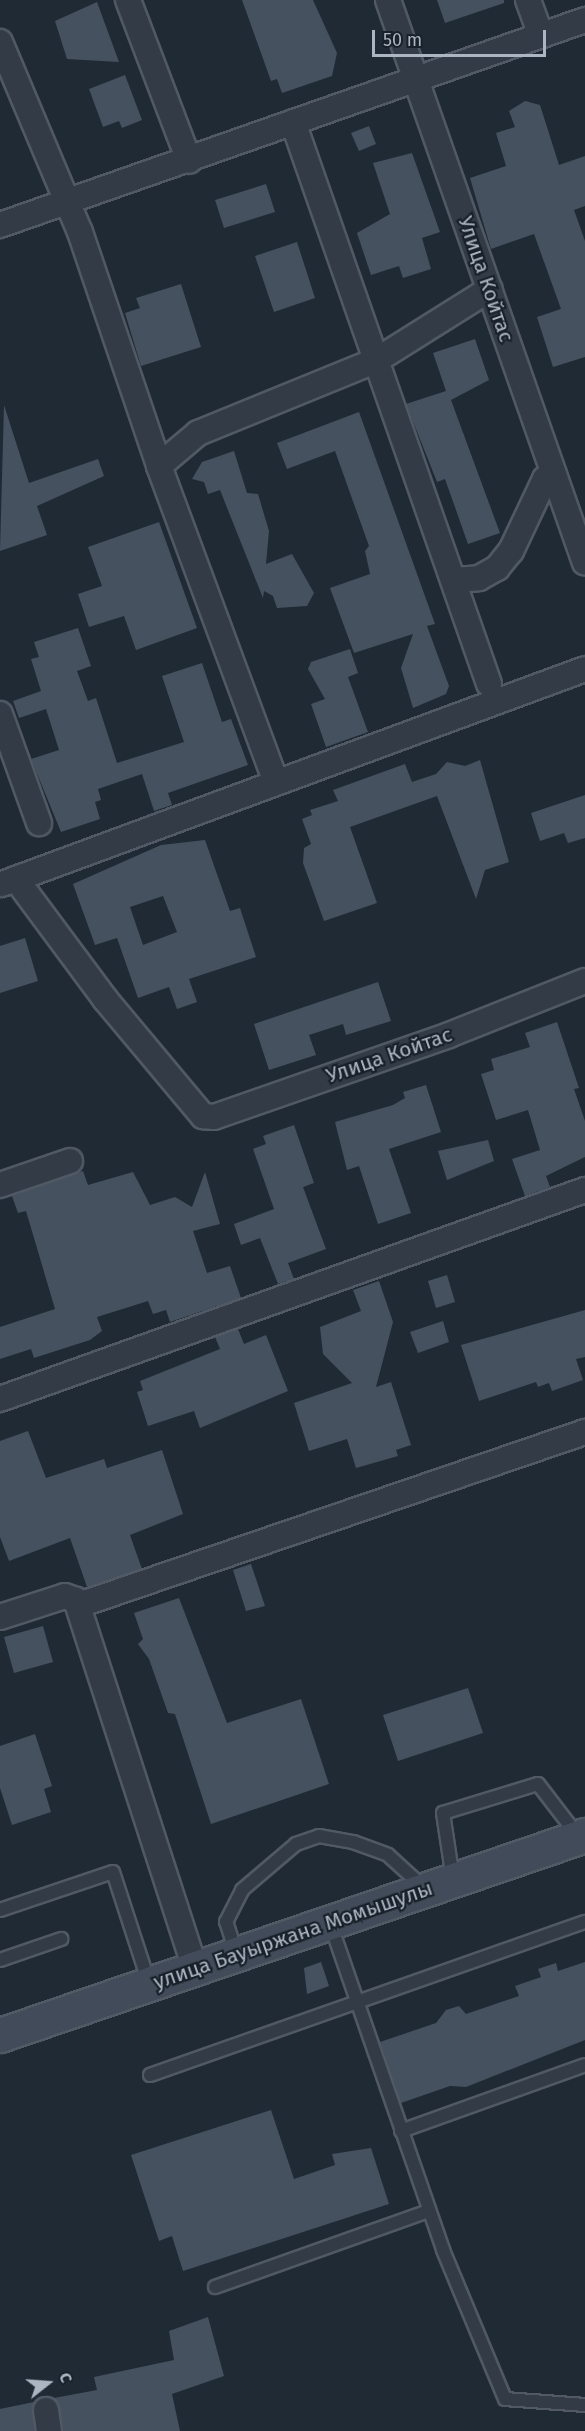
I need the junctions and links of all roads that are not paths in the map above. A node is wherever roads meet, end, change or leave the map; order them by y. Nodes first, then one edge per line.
1 (128, 0) edge
2 (388, 0) edge
3 (528, 0) edge
4 (585, 20) edge
5 (541, 35) junction
6 (0, 42) edge
7 (417, 79) junction
8 (293, 122) junction
9 (189, 161) junction
10 (64, 204) junction
11 (0, 225) edge
12 (490, 289) junction
13 (377, 360) junction
14 (159, 466) junction
15 (554, 477) junction
16 (585, 563) edge
17 (453, 580) junction
18 (585, 669) edge
19 (489, 684) dead end
20 (0, 714) edge
21 (275, 779) junction
22 (39, 823) dead end
23 (8, 881) edge
24 (585, 981) edge
25 (70, 1161) dead end
26 (0, 1185) edge
27 (585, 1190) edge
28 (0, 1399) edge
29 (585, 1432) edge
30 (79, 1605) junction
31 (0, 1617) edge
32 (582, 1836) edge
33 (439, 1885) junction
34 (0, 1910) edge
35 (329, 1922) junction
36 (585, 1922) edge
37 (61, 1939) dead end
38 (236, 1953) junction
39 (0, 1960) edge
40 (195, 1968) junction
41 (150, 1984) junction
42 (356, 2001) junction
43 (0, 2035) edge
44 (585, 2065) edge
45 (150, 2075) dead end
46 (401, 2131) junction
47 (429, 2211) junction
48 (215, 2287) dead end
49 (585, 2405) edge

1 - 9 street
2 - 7 street, Улица Койтас
3 - 5 street
4 - 5 street
5 - 7 street
6 - 10 street
7 - 8 street
7 - 12 street, Улица Койтас
8 - 9 street
8 - 13 street
9 - 10 street
10 - 11 street
10 - 14 street
12 - 13 street
12 - 15 street, Улица Койтас
13 - 14 street
13 - 17 street
14 - 21 street
15 - 16 street
15 - 17 street
17 - 19 street
18 - 21 street
20 - 22 street
21 - 23 street
23 - 24 street, Улица Койтас
25 - 26 street
27 - 28 street
29 - 30 street
30 - 31 street
30 - 40 street
32 - 33 street, улица Бауыржана Момышулы
32 - 33 lane
33 - 35 street, улица Бауыржана Момышулы
33 - 38 lane
34 - 41 lane
35 - 38 street, улица Бауыржана Момышулы
35 - 42 lane
36 - 42 lane
37 - 39 lane
38 - 40 street, улица Бауыржана Момышулы
40 - 41 street, улица Бауыржана Момышулы
41 - 43 street, улица Бауыржана Момышулы
42 - 45 lane
42 - 46 lane
44 - 46 lane
46 - 47 lane
47 - 48 lane
47 - 49 lane

